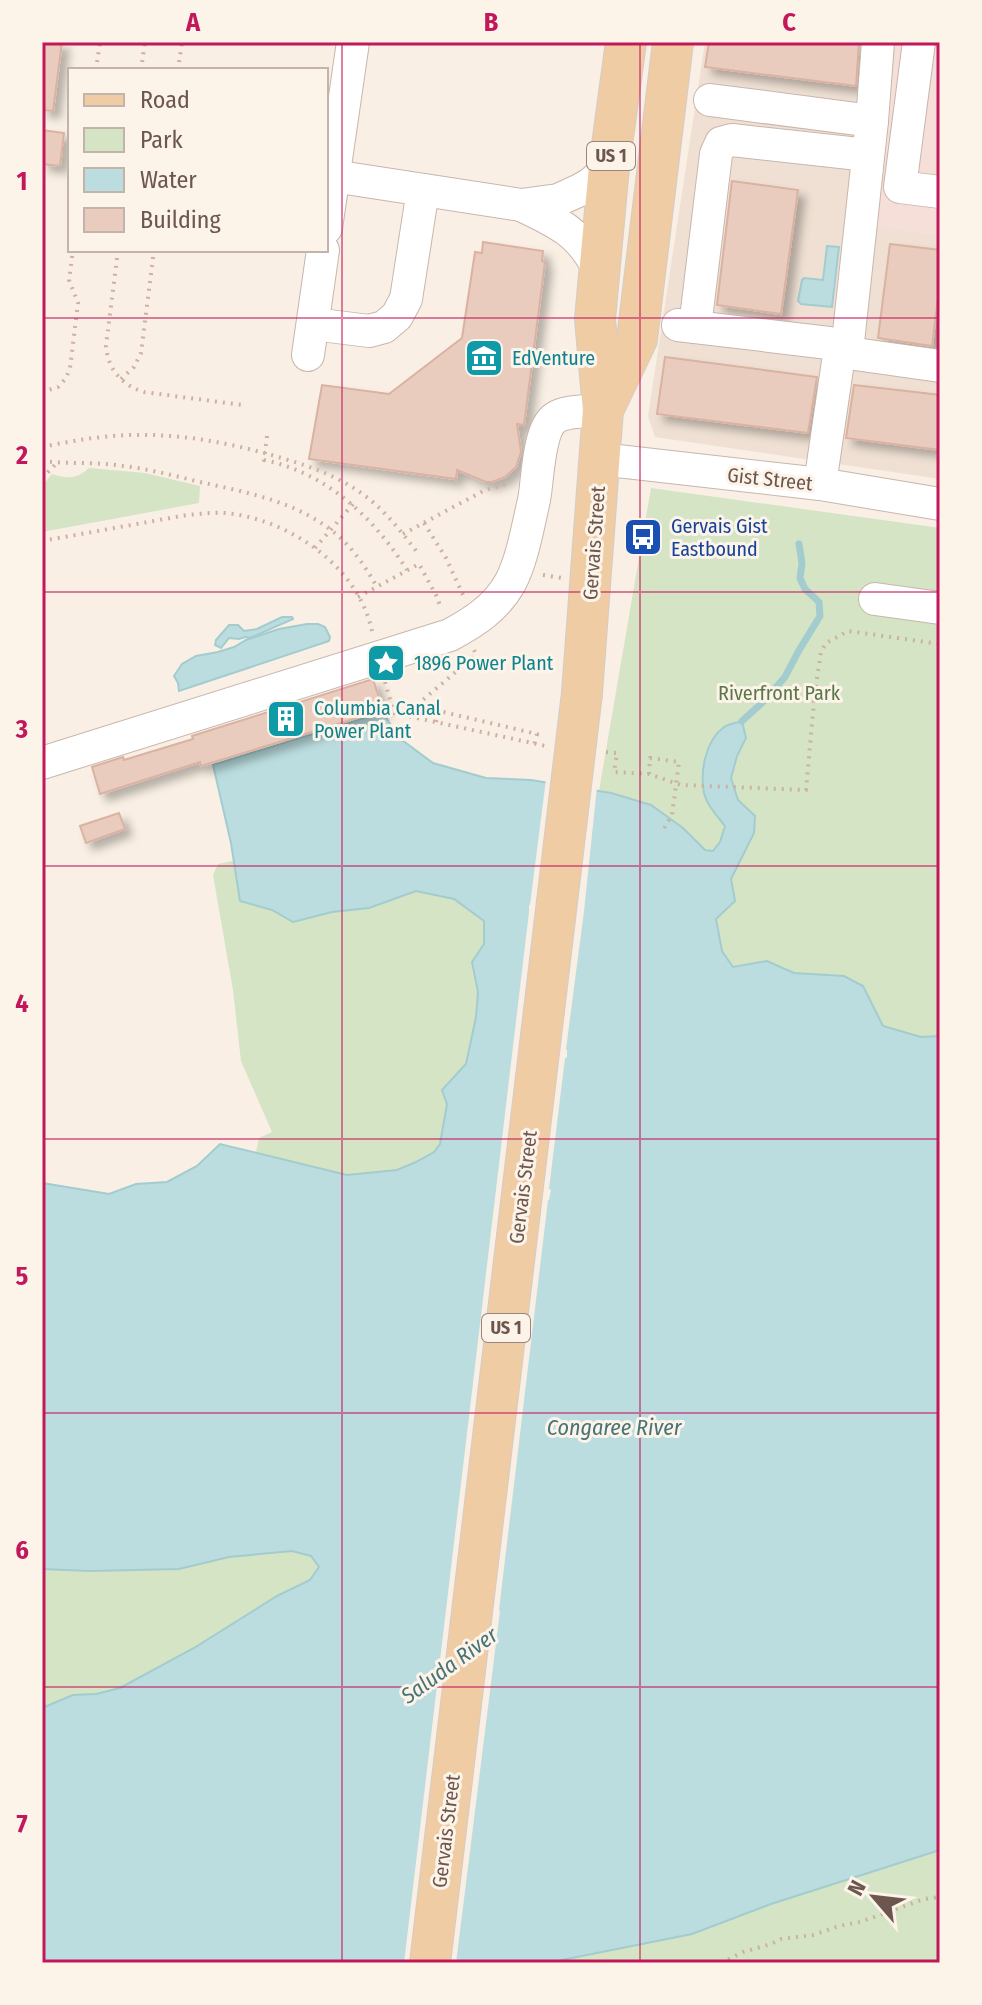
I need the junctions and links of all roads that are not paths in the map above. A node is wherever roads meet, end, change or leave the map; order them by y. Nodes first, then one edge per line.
1 (353, 42) edge
2 (626, 42) edge
3 (673, 42) edge
4 (878, 42) edge
5 (919, 42) edge
6 (710, 100) dead end
7 (872, 121) junction
8 (868, 155) junction
9 (609, 167) junction
10 (333, 176) junction
11 (423, 190) junction
12 (940, 192) edge
13 (521, 205) junction
14 (328, 213) edge
15 (323, 252) edge
16 (599, 271) junction
17 (844, 349) junction
18 (940, 366) edge
19 (603, 410) junction
20 (600, 459) junction
21 (820, 484) junction
22 (940, 504) edge
23 (875, 599) dead end
24 (940, 608) edge
25 (42, 763) edge
26 (430, 1963) edge

1 - 10 street
2 - 9 main road, Gervais Street / US 1
3 - 19 main road, Gervais Street
4 - 7 street
5 - 12 street
6 - 7 street
7 - 8 street
8 - 17 street
8 - 17 street
9 - 13 street
9 - 16 main road, Gervais Street / US 1
10 - 11 street
10 - 14 street
11 - 13 street
11 - 15 street
13 - 16 street
16 - 19 main road, Gervais Street / US 1
17 - 18 street
17 - 21 street
19 - 20 main road, Gervais Street / US 1
19 - 25 street
20 - 21 street, Gist Street
20 - 26 main road, Gervais Street / US 1, bridge
21 - 22 street, Gist Street
23 - 24 street

